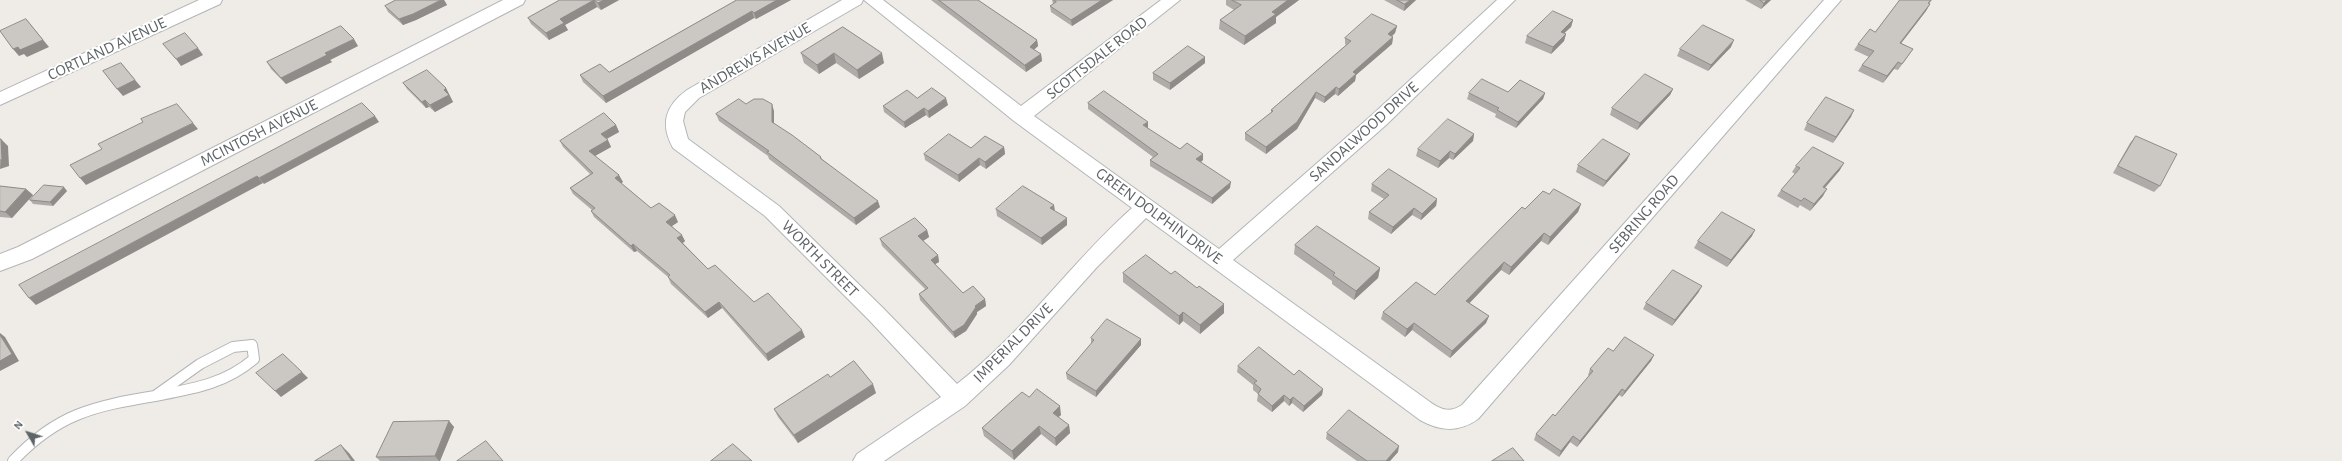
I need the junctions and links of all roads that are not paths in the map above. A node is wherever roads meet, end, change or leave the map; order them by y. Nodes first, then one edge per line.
1 (214, 0) edge
2 (518, 0) edge
3 (855, 0) edge
4 (872, 0) edge
5 (1172, 0) edge
6 (1507, 0) edge
7 (1833, 0) edge
8 (0, 99) edge
9 (1021, 116) junction
10 (674, 130) joint
11 (1146, 208) junction
12 (1219, 260) junction
13 (0, 263) edge
14 (154, 396) junction
15 (957, 399) junction
16 (1452, 422) joint
17 (13, 461) edge
18 (865, 461) edge

1 - 8 street, CORTLAND AVENUE
2 - 13 street, MCINTOSH AVENUE
3 - 10 street, ANDREWS AVENUE
4 - 9 street, GREEN DOLPHIN DRIVE
5 - 9 street, SCOTTSDALE ROAD
6 - 12 street, SANDALWOOD DRIVE
7 - 16 street, SEBRING ROAD
9 - 11 street, GREEN DOLPHIN DRIVE
10 - 15 street, WORTH STREET
11 - 12 street, GREEN DOLPHIN DRIVE
11 - 15 street, IMPERIAL DRIVE
12 - 16 street, GREEN DOLPHIN DRIVE
14 - 14 lane
14 - 17 lane
15 - 18 street, IMPERIAL DRIVE

